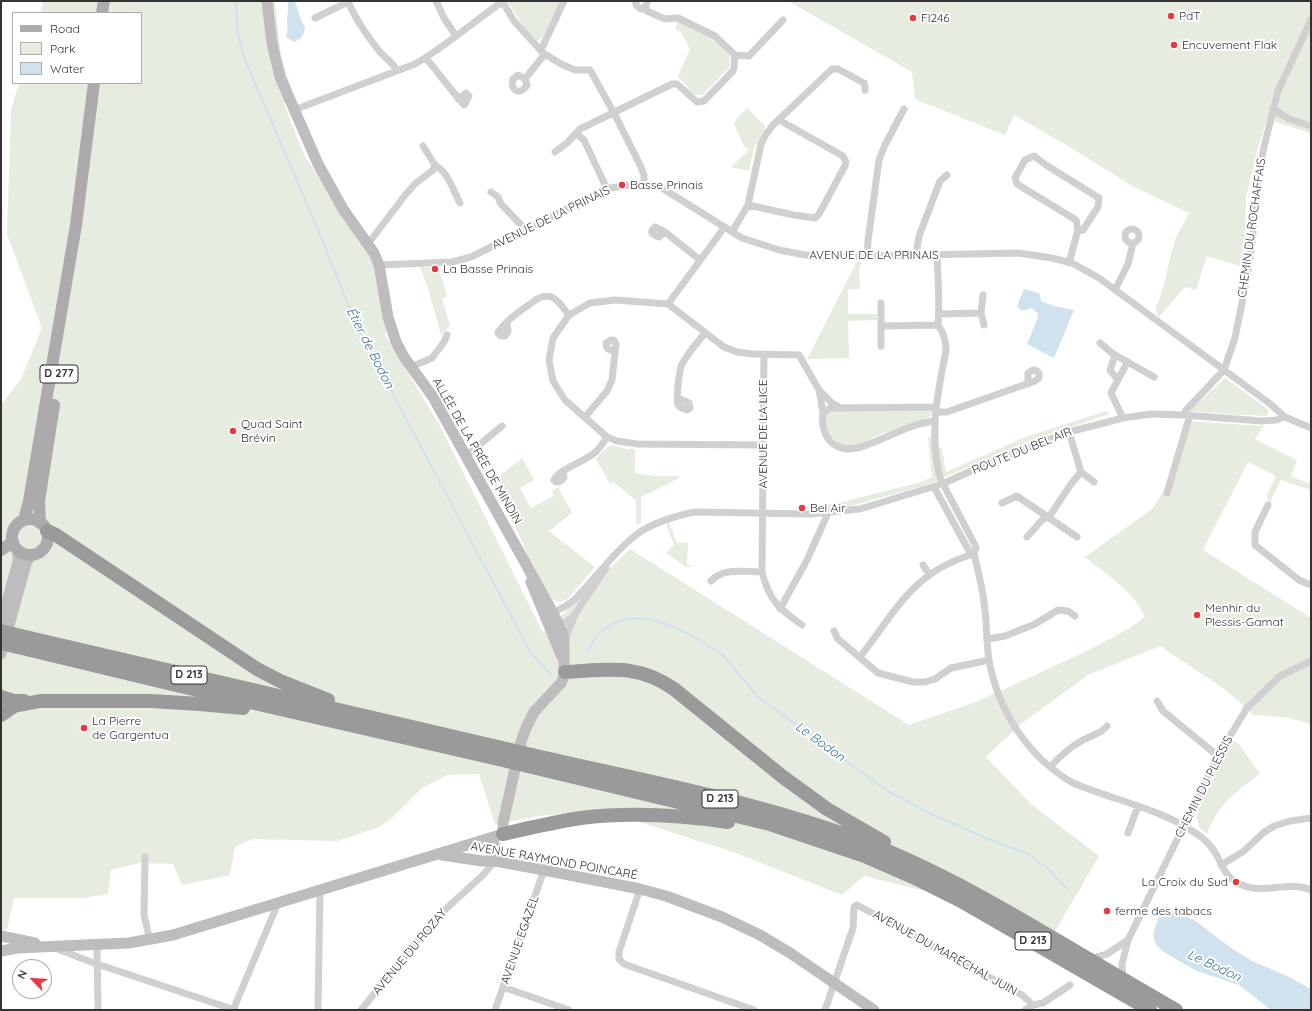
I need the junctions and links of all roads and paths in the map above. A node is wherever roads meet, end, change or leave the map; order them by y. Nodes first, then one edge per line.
1 (104, 1) edge
2 (267, 1) edge
3 (436, 1) edge
4 (502, 1) edge
5 (564, 1) edge
6 (636, 1) edge
7 (348, 2) edge
8 (646, 4) edge
9 (102, 12) edge
10 (315, 18) dead end
11 (783, 20) dead end
12 (1311, 20) edge
13 (456, 36) junction
14 (543, 52) junction
15 (735, 55) junction
16 (426, 58) junction
17 (397, 71) junction
18 (525, 79) dead end
19 (94, 84) edge
20 (865, 90) dead end
21 (458, 99) dead end
22 (904, 109) dead end
23 (1273, 109) junction
24 (294, 110) junction
25 (614, 113) junction
26 (779, 120) junction
27 (1311, 126) edge
28 (577, 134) junction
29 (423, 146) dead end
30 (555, 152) dead end
31 (436, 165) junction
32 (947, 175) dead end
33 (644, 184) junction
34 (607, 189) junction
35 (491, 192) dead end
36 (460, 203) dead end
37 (748, 205) junction
38 (76, 226) junction
39 (724, 228) junction
40 (526, 230) junction
41 (1078, 230) junction
42 (665, 232) dead end
43 (732, 232) junction
44 (1133, 243) dead end
45 (368, 244) junction
46 (916, 255) junction
47 (938, 255) junction
48 (867, 256) junction
49 (700, 260) junction
50 (1069, 262) junction
51 (379, 265) junction
52 (1115, 290) junction
53 (983, 294) dead end
54 (881, 302) dead end
55 (668, 304) junction
56 (981, 313) junction
57 (940, 314) junction
58 (569, 315) junction
59 (507, 322) dead end
60 (938, 325) junction
61 (881, 326) junction
62 (984, 326) dead end
63 (705, 333) junction
64 (447, 335) dead end
65 (1100, 343) dead end
66 (881, 346) dead end
67 (615, 350) dead end
68 (764, 354) junction
69 (1115, 356) junction
70 (1127, 363) junction
71 (411, 367) junction
72 (1224, 370) junction
73 (1154, 377) dead end
74 (1118, 380) junction
75 (1028, 384) dead end
76 (819, 390) junction
77 (678, 398) dead end
78 (841, 408) junction
79 (1276, 409) junction
80 (936, 410) junction
81 (823, 413) junction
82 (1187, 415) junction
83 (585, 417) junction
84 (1285, 417) junction
85 (1123, 418) junction
86 (1271, 420) junction
87 (935, 421) junction
88 (502, 426) dead end
89 (1311, 428) edge
90 (1070, 432) junction
91 (607, 437) junction
92 (763, 445) junction
93 (466, 456) junction
94 (563, 471) dead end
95 (1081, 472) junction
96 (1094, 482) dead end
97 (940, 485) junction
98 (1166, 493) dead end
99 (1002, 503) dead end
100 (1268, 505) dead end
101 (763, 513) junction
102 (828, 513) junction
103 (1047, 517) junction
104 (24, 520) junction
105 (44, 527) junction
106 (1077, 536) dead end
107 (1027, 537) dead end
108 (15, 547) junction
109 (1, 550) edge
110 (974, 554) junction
111 (30, 556) junction
112 (610, 560) junction
113 (525, 563) junction
114 (923, 565) dead end
115 (762, 572) junction
116 (929, 574) junction
117 (711, 581) dead end
118 (1311, 585) edge
119 (780, 609) junction
120 (553, 613) junction
121 (575, 614) junction
122 (1076, 616) dead end
123 (1, 623) edge
124 (554, 624) junction
125 (802, 625) dead end
126 (1, 631) edge
127 (834, 631) dead end
128 (988, 639) junction
129 (20, 641) junction
130 (564, 642) junction
131 (1, 643) edge
132 (1, 654) edge
133 (860, 657) junction
134 (989, 660) junction
135 (1311, 661) edge
136 (564, 666) junction
137 (1, 697) edge
138 (40, 701) junction
139 (1157, 701) dead end
140 (293, 712) junction
141 (357, 714) junction
142 (1, 715) edge
143 (1107, 726) dead end
144 (496, 753) junction
145 (1218, 756) junction
146 (530, 761) junction
147 (1050, 767) junction
148 (1138, 806) junction
149 (1311, 818) edge
150 (770, 824) junction
151 (1183, 826) junction
152 (1128, 833) dead end
153 (497, 836) junction
154 (480, 842) junction
155 (439, 854) junction
156 (145, 857) dead end
157 (904, 859) junction
158 (482, 861) junction
159 (495, 862) junction
160 (1221, 865) junction
161 (544, 870) junction
162 (640, 889) junction
163 (1311, 890) edge
164 (320, 891) junction
165 (276, 904) junction
166 (1, 936) edge
167 (150, 940) junction
168 (1128, 940) junction
169 (97, 945) junction
170 (51, 946) junction
171 (1, 951) edge
172 (1089, 959) junction
173 (97, 964) junction
174 (1123, 979) junction
175 (834, 982) junction
176 (1070, 985) dead end
177 (503, 987) junction
178 (1032, 1005) junction
179 (98, 1010) edge
180 (234, 1010) edge
181 (318, 1010) edge
182 (361, 1010) edge
183 (495, 1010) edge
184 (568, 1010) edge
185 (754, 1010) edge
186 (825, 1010) edge
187 (874, 1010) edge
188 (1025, 1010) edge
189 (1150, 1010) edge
190 (1176, 1010) edge

1 - 9 main road
2 - 24 street, ALLÉE DE LA PRÉE DE MINDIN
3 - 13 street
4 - 13 street
4 - 14 street
5 - 14 street
6 - 8 street
7 - 10 street
7 - 17 street
8 - 15 street
11 - 15 street
12 - 23 street, CHEMIN DU ROCHAFFAIS
13 - 16 street
14 - 18 street
14 - 25 street
15 - 25 street
16 - 17 street
16 - 21 street
17 - 24 street
19 - 38 main road, D 277
20 - 26 street
22 - 48 street
23 - 27 street
23 - 72 street, CHEMIN DU ROCHAFFAIS
24 - 45 street, ALLÉE DE LA PRÉE DE MINDIN
25 - 28 street
25 - 33 street
26 - 37 street
26 - 37 street
28 - 30 street
28 - 34 street
29 - 31 street
31 - 36 street
31 - 45 street
32 - 46 street
33 - 34 street, AVENUE DE LA PRINAIS
33 - 39 street, AVENUE DE LA PRINAIS
34 - 40 street, AVENUE DE LA PRINAIS
35 - 40 street
37 - 43 street
38 - 104 main road, D 277
38 - 105 main road, D 277
39 - 43 street, AVENUE DE LA PRINAIS
39 - 49 street
40 - 51 street, AVENUE DE LA PRINAIS
41 - 41 street
41 - 50 street
42 - 49 street
43 - 48 street, AVENUE DE LA PRINAIS
44 - 52 street
45 - 51 street, ALLÉE DE LA PRÉE DE MINDIN
46 - 47 street, AVENUE DE LA PRINAIS
46 - 48 street, AVENUE DE LA PRINAIS
47 - 50 street, AVENUE DE LA PRINAIS
47 - 57 street
49 - 55 street
50 - 52 street, AVENUE DE LA PRINAIS
51 - 71 street, ALLÉE DE LA PRÉE DE MINDIN
52 - 72 street, AVENUE DE LA PRINAIS
53 - 56 street
54 - 61 street
55 - 58 street
55 - 63 street
56 - 57 street
56 - 62 street
57 - 60 street
58 - 59 street
58 - 83 street
60 - 61 street
60 - 80 street
61 - 66 street
63 - 68 street
63 - 77 street
64 - 71 street
65 - 69 street
67 - 83 street
68 - 76 street
68 - 92 street, AVENUE DE LA LICE
69 - 70 street
69 - 74 street
70 - 73 street
70 - 74 street
71 - 93 street, ALLÉE DE LA PRÉE DE MINDIN
72 - 79 street, AVENUE DE LA PRINAIS
72 - 82 street
74 - 85 street
75 - 80 street
76 - 78 street
76 - 81 street
78 - 80 street
78 - 81 street
79 - 84 street, AVENUE DE LA PRINAIS
79 - 86 street
80 - 87 street
81 - 87 street
82 - 85 street, ROUTE DU BEL AIR
82 - 86 street, ROUTE DU BEL AIR
82 - 98 street
83 - 91 street
84 - 86 street, ROUTE DU BEL AIR
84 - 89 street, AVENUE DE LA PRINAIS
85 - 90 street, ROUTE DU BEL AIR
87 - 97 street
88 - 93 street
90 - 95 street
90 - 97 street, ROUTE DU BEL AIR
91 - 92 street
91 - 94 street
92 - 101 street, AVENUE DE LA LICE
93 - 113 street, ALLÉE DE LA PRÉE DE MINDIN
95 - 96 street
95 - 103 street
97 - 102 street, ROUTE DU BEL AIR
97 - 110 street
99 - 103 street
100 - 118 street
101 - 102 street, ROUTE DU BEL AIR
101 - 112 street, ROUTE DU BEL AIR
101 - 115 street, AVENUE DE LA LICE
102 - 119 street
103 - 106 street
103 - 107 street
104 - 105 main road
104 - 108 main road
105 - 111 main road
105 - 141 highway
108 - 109 main road
108 - 111 main road
108 - 123 street
110 - 116 street
110 - 128 street
111 - 132 street
112 - 120 street
112 - 121 street
113 - 120 street
113 - 124 street
114 - 116 street
115 - 117 street
115 - 119 street
116 - 133 street
119 - 125 street
120 - 124 street
121 - 124 street
121 - 130 street
122 - 128 street
124 - 130 street
124 - 136 street
126 - 129 highway, D 213, bridge
127 - 133 street
128 - 134 street
129 - 131 highway, D 213, bridge
129 - 140 highway, D 213
129 - 141 highway, D 213
130 - 136 street
133 - 134 street
134 - 147 street
135 - 145 street, CHEMIN DU PLESSIS
136 - 153 street
136 - 157 highway
137 - 138 highway
138 - 140 highway
138 - 142 highway
139 - 145 street
140 - 144 highway, D 213
141 - 144 highway, D 213
143 - 147 street
144 - 146 highway, D 213, bridge
145 - 151 street, CHEMIN DU PLESSIS
146 - 150 highway, D 213
146 - 157 highway, D 213
147 - 148 street
148 - 151 street
148 - 152 street
149 - 160 street
150 - 153 highway
150 - 189 highway, D 213
151 - 160 street
151 - 168 street, CHEMIN DU PLESSIS
153 - 154 street, AVENUE RAYMOND POINCARÉ
153 - 159 street
154 - 155 street, AVENUE RAYMOND POINCARÉ
154 - 158 street
155 - 158 street, AVENUE RAYMOND POINCARÉ
155 - 164 street, AVENUE RAYMOND POINCARÉ
156 - 167 street
157 - 172 highway, D 213
158 - 159 street, AVENUE RAYMOND POINCARÉ
159 - 161 street, AVENUE RAYMOND POINCARÉ
159 - 182 street, AVENUE DU ROZAY
160 - 163 street
161 - 162 street, AVENUE RAYMOND POINCARÉ
161 - 177 street, AVENUE EGAZEL
162 - 175 street, AVENUE RAYMOND POINCARÉ
162 - 185 street
164 - 165 street, AVENUE RAYMOND POINCARÉ
164 - 181 street
165 - 167 street, AVENUE RAYMOND POINCARÉ
165 - 180 street
166 - 170 street, AVENUE RAYMOND POINCARÉ
167 - 169 street, AVENUE RAYMOND POINCARÉ
168 - 172 street
168 - 174 street, CHEMIN DU PLESSIS
169 - 170 street, AVENUE RAYMOND POINCARÉ
169 - 173 street
170 - 171 street, AVENUE RAYMOND POINCARÉ
170 - 173 street
172 - 174 highway, D 213
173 - 179 street
173 - 180 street
174 - 190 highway, D 213
175 - 178 street, AVENUE DU MARÉCHAL JUIN
175 - 186 street
175 - 187 street, AVENUE RAYMOND POINCARÉ
176 - 178 street
177 - 183 street, AVENUE EGAZEL
177 - 184 street
178 - 188 street

